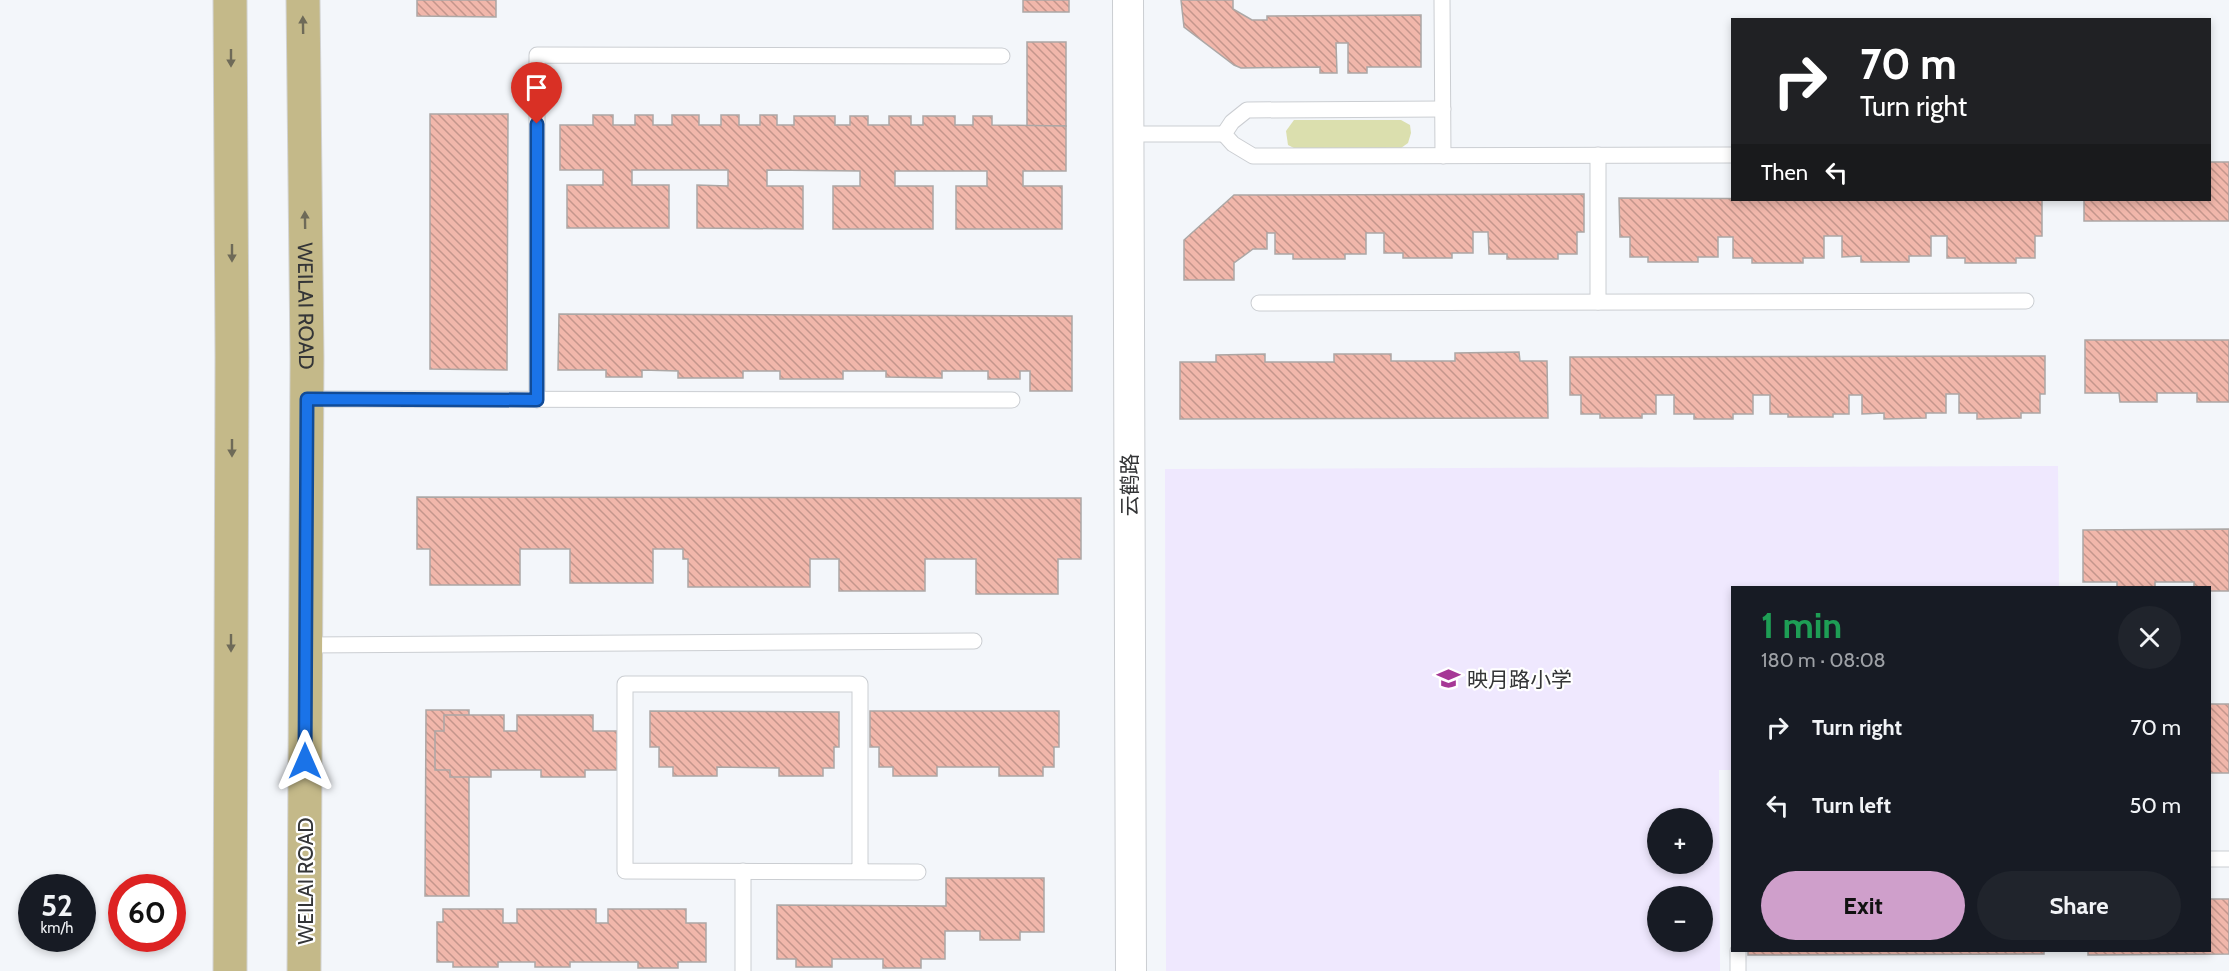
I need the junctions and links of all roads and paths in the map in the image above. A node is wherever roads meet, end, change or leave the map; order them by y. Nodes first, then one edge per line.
1 (230, 0) edge
2 (303, 0) edge
3 (1128, 0) edge
4 (1442, 0) edge
5 (1002, 56) dead end
6 (1443, 109) junction
7 (1128, 134) junction
8 (1224, 134) junction
9 (1598, 155) junction
10 (1731, 155) edge
11 (1443, 156) junction
12 (2026, 301) dead end
13 (1598, 302) junction
14 (1259, 303) dead end
15 (307, 399) junction
16 (537, 400) junction
17 (1012, 400) dead end
18 (974, 641) dead end
19 (306, 645) junction
20 (2211, 859) edge
21 (2229, 859) edge
22 (743, 872) junction
23 (860, 872) junction
24 (918, 872) dead end
25 (1738, 952) edge
26 (230, 971) edge
27 (304, 971) edge
28 (743, 971) edge
29 (1131, 971) edge
30 (1738, 971) edge

1 -> 26 main road
15 -> 2 main road, WEILAI ROAD
3 - 7 street, 云鹤路
4 - 6 lane
5 - 16 lane
6 - 8 lane
6 - 11 lane
7 - 8 lane
7 - 29 street, 云鹤路
8 - 11 lane
9 - 10 lane
9 - 11 lane
9 - 13 lane
12 - 13 lane
13 - 14 lane
15 - 16 lane
15 - 19 main road, WEILAI ROAD
16 - 17 lane
18 - 19 lane
19 - 27 main road, WEILAI ROAD
20 - 21 lane
22 - 23 lane
22 - 23 lane
22 - 28 lane
23 - 24 lane
25 - 30 lane

